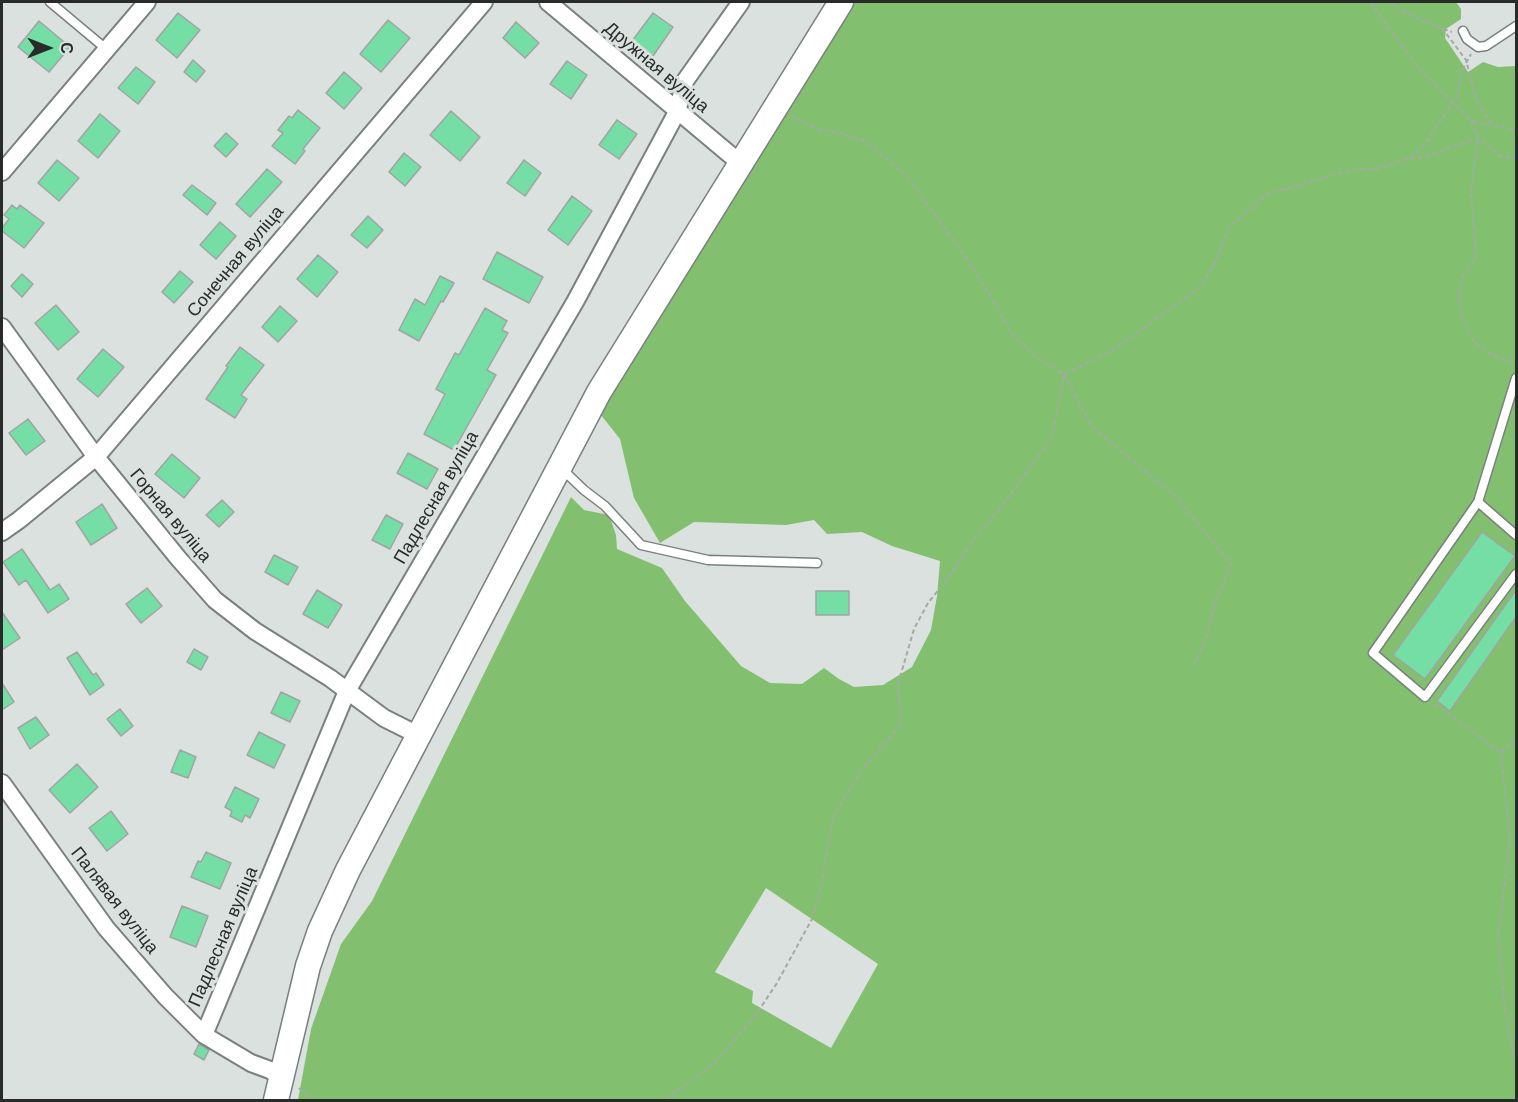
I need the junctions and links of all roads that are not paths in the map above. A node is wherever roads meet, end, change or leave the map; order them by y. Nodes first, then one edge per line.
1 (50, 2) edge
2 (147, 2) edge
3 (484, 2) edge
4 (548, 2) edge
5 (741, 2) edge
6 (841, 2) edge
7 (1516, 26) edge
8 (1463, 32) dead end
9 (105, 48) junction
10 (677, 112) junction
11 (740, 164) junction
12 (2, 172) edge
13 (2, 327) edge
14 (1516, 378) edge
15 (96, 457) junction
16 (560, 467) junction
17 (1478, 502) junction
18 (2, 532) edge
19 (1516, 535) edge
20 (817, 563) dead end
21 (1516, 574) edge
22 (347, 691) junction
23 (420, 736) junction
24 (2, 783) edge
25 (204, 1035) junction
26 (279, 1089) edge

1 - 9 lane
2 - 9 street
3 - 15 street, Сонечная вуліца
4 - 10 street, Дружная вуліца
5 - 10 street, Падлесная вуліца
6 - 11 street
7 - 8 lane
9 - 12 street
10 - 11 street, Дружная вуліца
10 - 22 street, Падлесная вуліца
11 - 16 street
13 - 15 street, Горная вуліца
14 - 17 lane
15 - 18 street, Сонечная вуліца
15 - 22 street, Горная вуліца
16 - 20 lane
16 - 23 street
17 - 19 lane
17 - 21 lane
22 - 23 street, Горная вуліца
22 - 25 street, Падлесная вуліца
23 - 26 street
24 - 25 street, Палявая вуліца
25 - 26 street, Палявая вуліца

